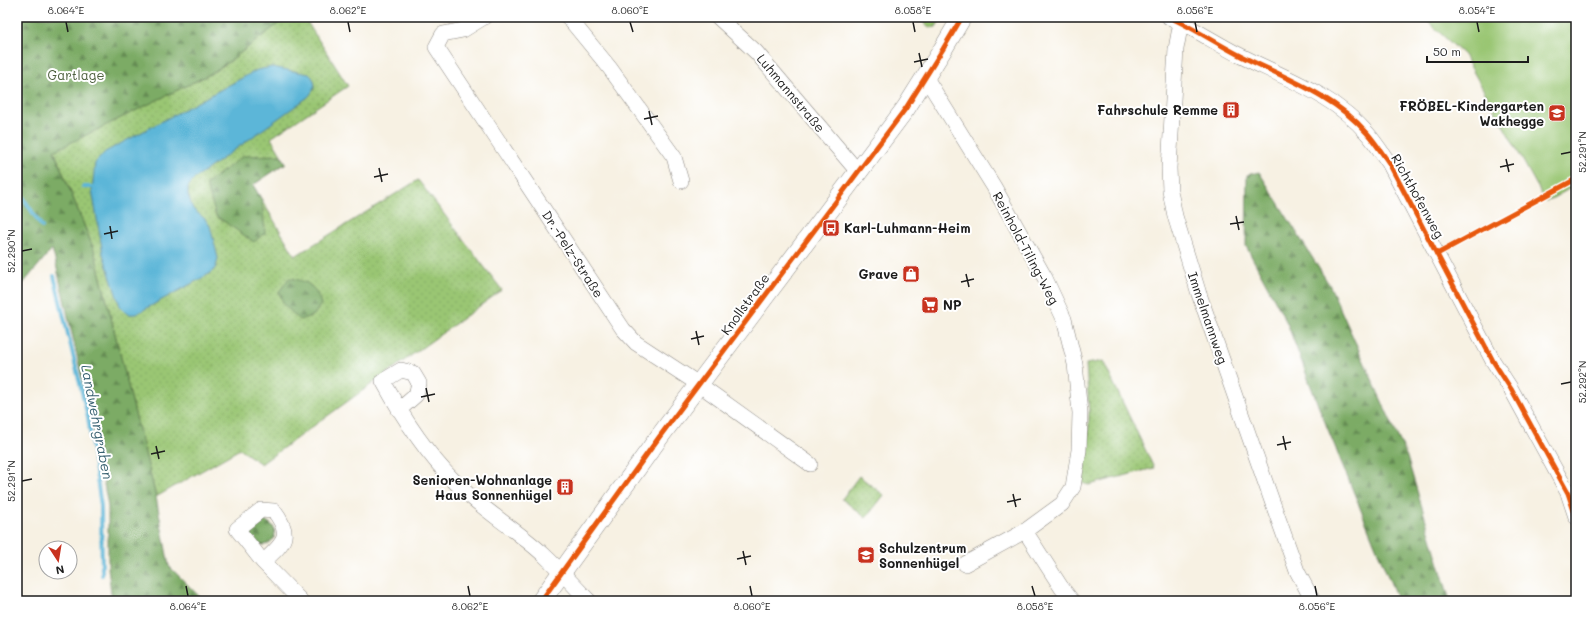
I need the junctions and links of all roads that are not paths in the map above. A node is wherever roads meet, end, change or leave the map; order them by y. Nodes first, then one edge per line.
1 (484, 17) edge
2 (568, 17) edge
3 (718, 17) edge
4 (962, 17) edge
5 (1175, 20) edge
6 (926, 78) junction
7 (859, 173) junction
8 (681, 181) dead end
9 (700, 385) junction
10 (399, 410) dead end
11 (810, 464) dead end
12 (1572, 493) edge
13 (1576, 517) edge
14 (1025, 531) junction
15 (263, 562) dead end
16 (965, 564) dead end
17 (562, 573) junction
18 (301, 601) edge
19 (541, 601) edge
20 (589, 601) edge
21 (1072, 601) edge
22 (1313, 601) edge

1 - 9 street, Dr.-Pelz-Straße
2 - 8 street
3 - 7 street, Luhmannstraße
4 - 6 street, Knollstraße
5 - 12 street, Richthofenweg
5 - 22 street, Immelmannweg
6 - 7 street, Knollstraße
6 - 14 street, Reinhold-Tiling-Weg
7 - 9 street, Knollstraße
9 - 11 street
9 - 17 street, Knollstraße
10 - 17 street
12 - 13 street, Richthofenweg
14 - 16 street, Reinhold-Tiling-Weg
14 - 21 street
15 - 18 street
17 - 19 street, Knollstraße
17 - 20 street

